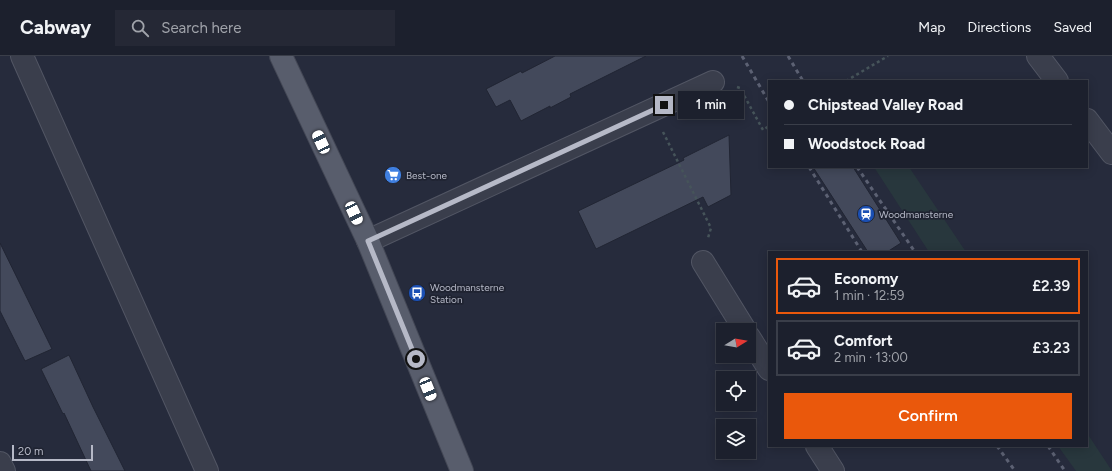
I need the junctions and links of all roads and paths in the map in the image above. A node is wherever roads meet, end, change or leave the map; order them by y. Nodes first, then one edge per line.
1 (22, 56) edge
2 (280, 56) edge
3 (888, 56) edge
4 (1038, 56) edge
5 (848, 80) edge
6 (1056, 80) edge
7 (713, 82) dead end
8 (740, 88) dead end
9 (652, 110) junction
10 (1088, 121) edge
11 (768, 127) edge
12 (1112, 153) edge
13 (368, 241) junction
14 (703, 262) joint
15 (741, 323) edge
16 (756, 348) edge
17 (768, 367) edge
18 (818, 447) edge
19 (0, 463) edge
20 (4, 471) edge
21 (207, 471) edge
22 (462, 471) edge
23 (833, 471) edge

1 - 21 street
2 - 13 main road
3 - 5 path
4 - 6 street
7 - 9 street
8 - 11 path
9 - 13 street
9 - 14 path
10 - 12 street
13 - 22 main road
14 - 15 street
16 - 17 street
18 - 23 street
19 - 20 street

